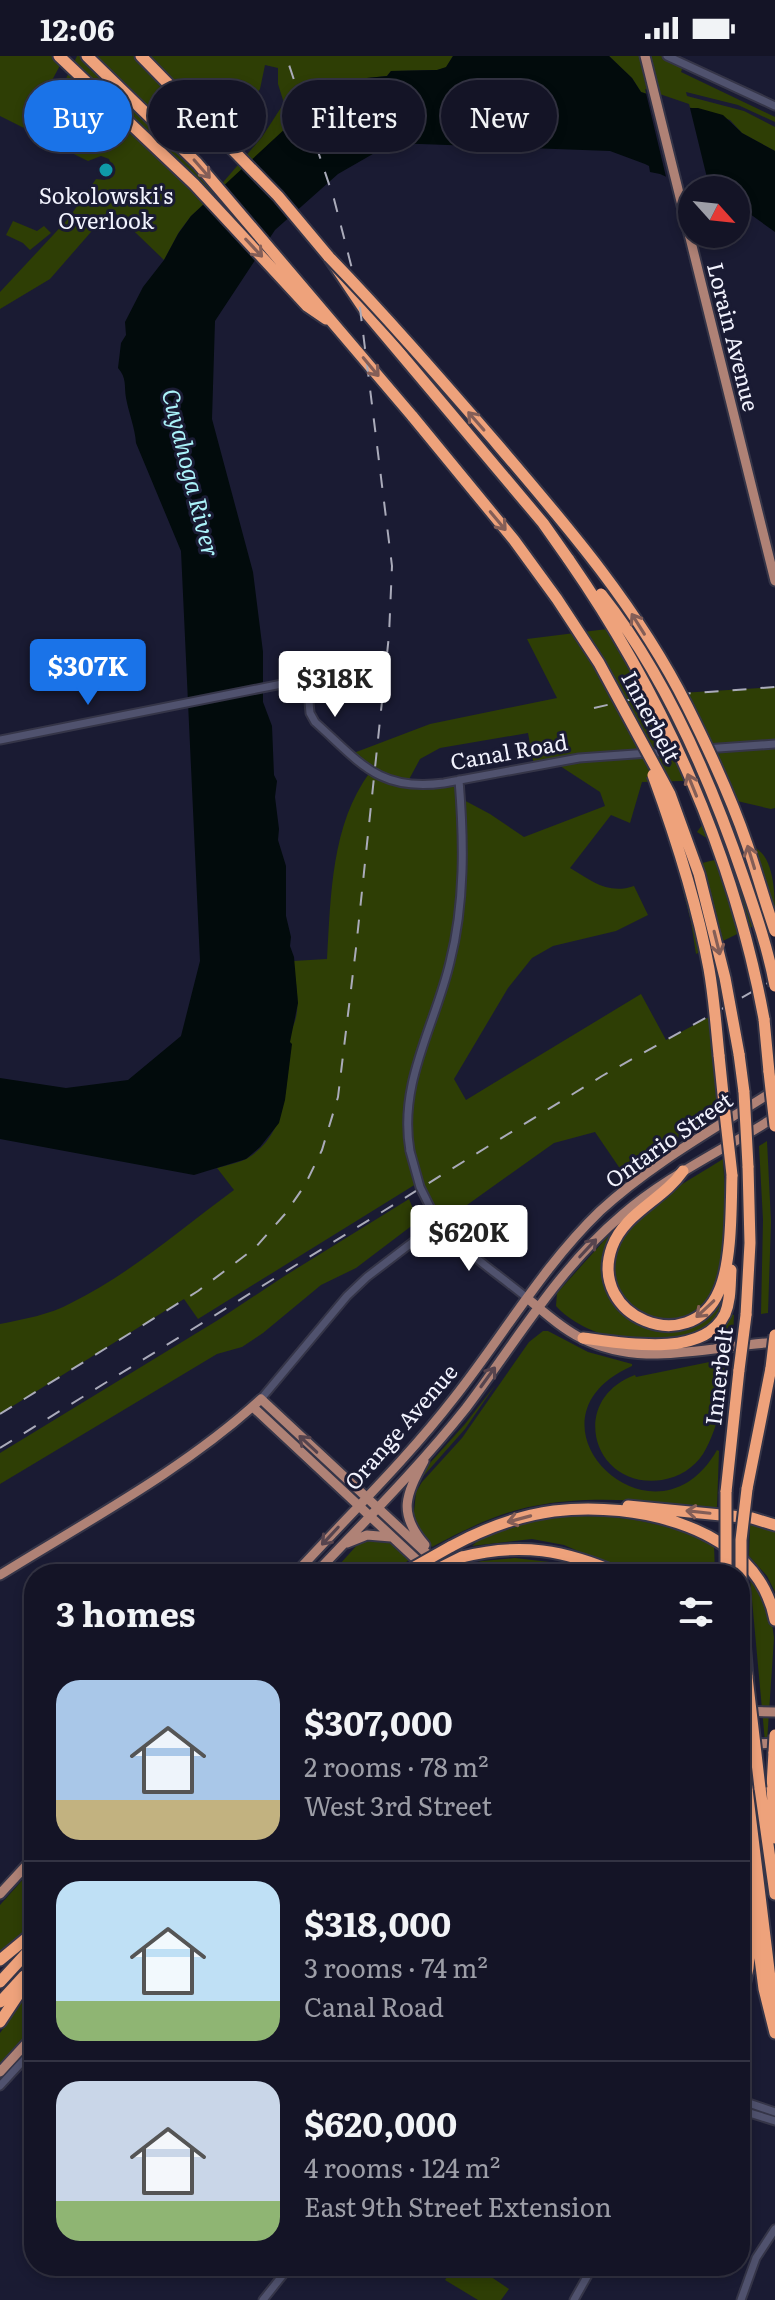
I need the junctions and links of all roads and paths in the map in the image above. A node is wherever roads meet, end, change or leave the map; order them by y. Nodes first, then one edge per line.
1 (59, 56) edge
2 (87, 56) edge
3 (645, 56) edge
4 (667, 56) edge
5 (142, 57) edge
6 (775, 106) edge
7 (329, 257) junction
8 (337, 326) junction
9 (569, 560) junction
10 (775, 581) edge
11 (0, 740) edge
12 (640, 741) junction
13 (775, 744) edge
14 (459, 780) junction
15 (775, 931) edge
16 (775, 986) edge
17 (775, 1090) edge
18 (775, 1117) edge
19 (775, 1126) edge
20 (683, 1171) junction
21 (732, 1178) junction
22 (439, 1222) junction
23 (527, 1298) junction
24 (538, 1308) junction
25 (775, 1335) edge
26 (583, 1338) junction
27 (775, 1342) edge
28 (261, 1399) junction
29 (253, 1407) junction
30 (431, 1448) junction
31 (366, 1497) junction
32 (358, 1505) junction
33 (377, 1507) junction
34 (592, 1508) junction
35 (369, 1516) junction
36 (775, 1525) edge
37 (392, 1537) junction
38 (341, 1546) junction
39 (594, 1563) edge
40 (304, 1564) edge
41 (324, 1564) edge
42 (420, 1564) edge
43 (420, 1564) edge
44 (440, 1564) edge
45 (442, 1564) edge
46 (449, 1564) edge
47 (726, 1564) edge
48 (741, 1564) edge
49 (746, 1564) edge
50 (750, 1567) edge
51 (0, 1575) edge
52 (775, 1620) edge
53 (750, 1694) edge
54 (750, 1711) edge
55 (775, 1712) edge
56 (774, 1743) edge
57 (750, 1746) edge
58 (775, 1764) edge
59 (766, 1787) junction
60 (750, 1814) edge
61 (775, 1838) edge
62 (24, 1868) edge
63 (24, 1875) edge
64 (750, 1891) edge
65 (0, 1894) edge
66 (775, 1894) edge
67 (751, 1899) junction
68 (0, 1902) edge
69 (24, 1940) edge
70 (750, 1955) edge
71 (24, 1956) edge
72 (0, 1960) edge
73 (24, 1976) edge
74 (0, 1982) edge
75 (24, 1986) edge
76 (0, 2002) edge
77 (775, 2019) edge
78 (0, 2022) edge
79 (775, 2033) edge
80 (24, 2046) edge
81 (24, 2060) edge
82 (0, 2072) edge
83 (0, 2086) edge
84 (750, 2103) edge
85 (775, 2112) edge
86 (750, 2113) edge
87 (775, 2121) edge
88 (775, 2229) edge
89 (750, 2275) edge
90 (282, 2276) edge
91 (587, 2276) edge
92 (750, 2276) edge
93 (263, 2300) edge
94 (574, 2300) edge
95 (741, 2300) edge

1 -> 8 highway
2 -> 8 highway, Innerbelt
3 - 10 main road, Lorain Avenue
4 - 6 street
5 - 7 highway, Innerbelt
7 - 9 highway, Innerbelt, bridge
15 -> 7 highway, bridge
8 -> 12 highway, Innerbelt, bridge
9 - 16 highway, bridge
19 -> 9 highway, Innerbelt, bridge
11 - 14 street, Canal Road
12 - 21 highway, bridge
12 -> 47 highway, Innerbelt, bridge
13 - 14 street, Canal Road
14 - 22 street, bridge
17 - 23 main road, Ontario Street
18 - 20 main road, Ontario Street
21 -> 20 highway
24 -> 20 main road, Ontario Street
21 - 26 highway
22 - 23 street
22 - 28 street
23 - 24 main road
23 - 31 main road, Orange Avenue
24 - 26 main road
30 -> 24 main road, Orange Avenue
25 - 48 highway, bridge
26 - 27 main road
28 - 29 main road
31 -> 28 main road
29 - 32 main road
29 - 51 main road
30 - 33 main road, Orange Avenue
30 - 45 main road
31 - 32 main road, Orange Avenue
31 - 33 main road
32 - 35 main road
32 -> 40 main road, Orange Avenue
33 - 35 main road, Orange Avenue
33 - 44 main road
36 -> 34 highway
34 -> 42 highway, bridge
34 - 49 highway, bridge
35 - 37 main road
35 - 38 main road, Orange Avenue
37 - 38 main road
37 - 43 main road
38 - 41 main road, Orange Avenue
39 - 46 highway, bridge
50 - 52 highway, bridge
53 - 59 highway, bridge
54 - 55 main road
56 - 57 main road
56 - 58 highway
56 - 59 highway
59 - 61 highway
59 - 66 highway
60 - 77 highway, bridge
62 - 65 main road
63 - 68 main road
64 - 67 highway
67 - 70 highway
67 - 79 highway
69 - 72 highway
71 - 74 highway
73 - 76 highway
75 - 78 highway
80 - 82 main road
81 - 83 street
84 - 85 street
86 - 87 street
88 - 89 street
90 - 93 street
91 - 94 street
92 - 95 street

